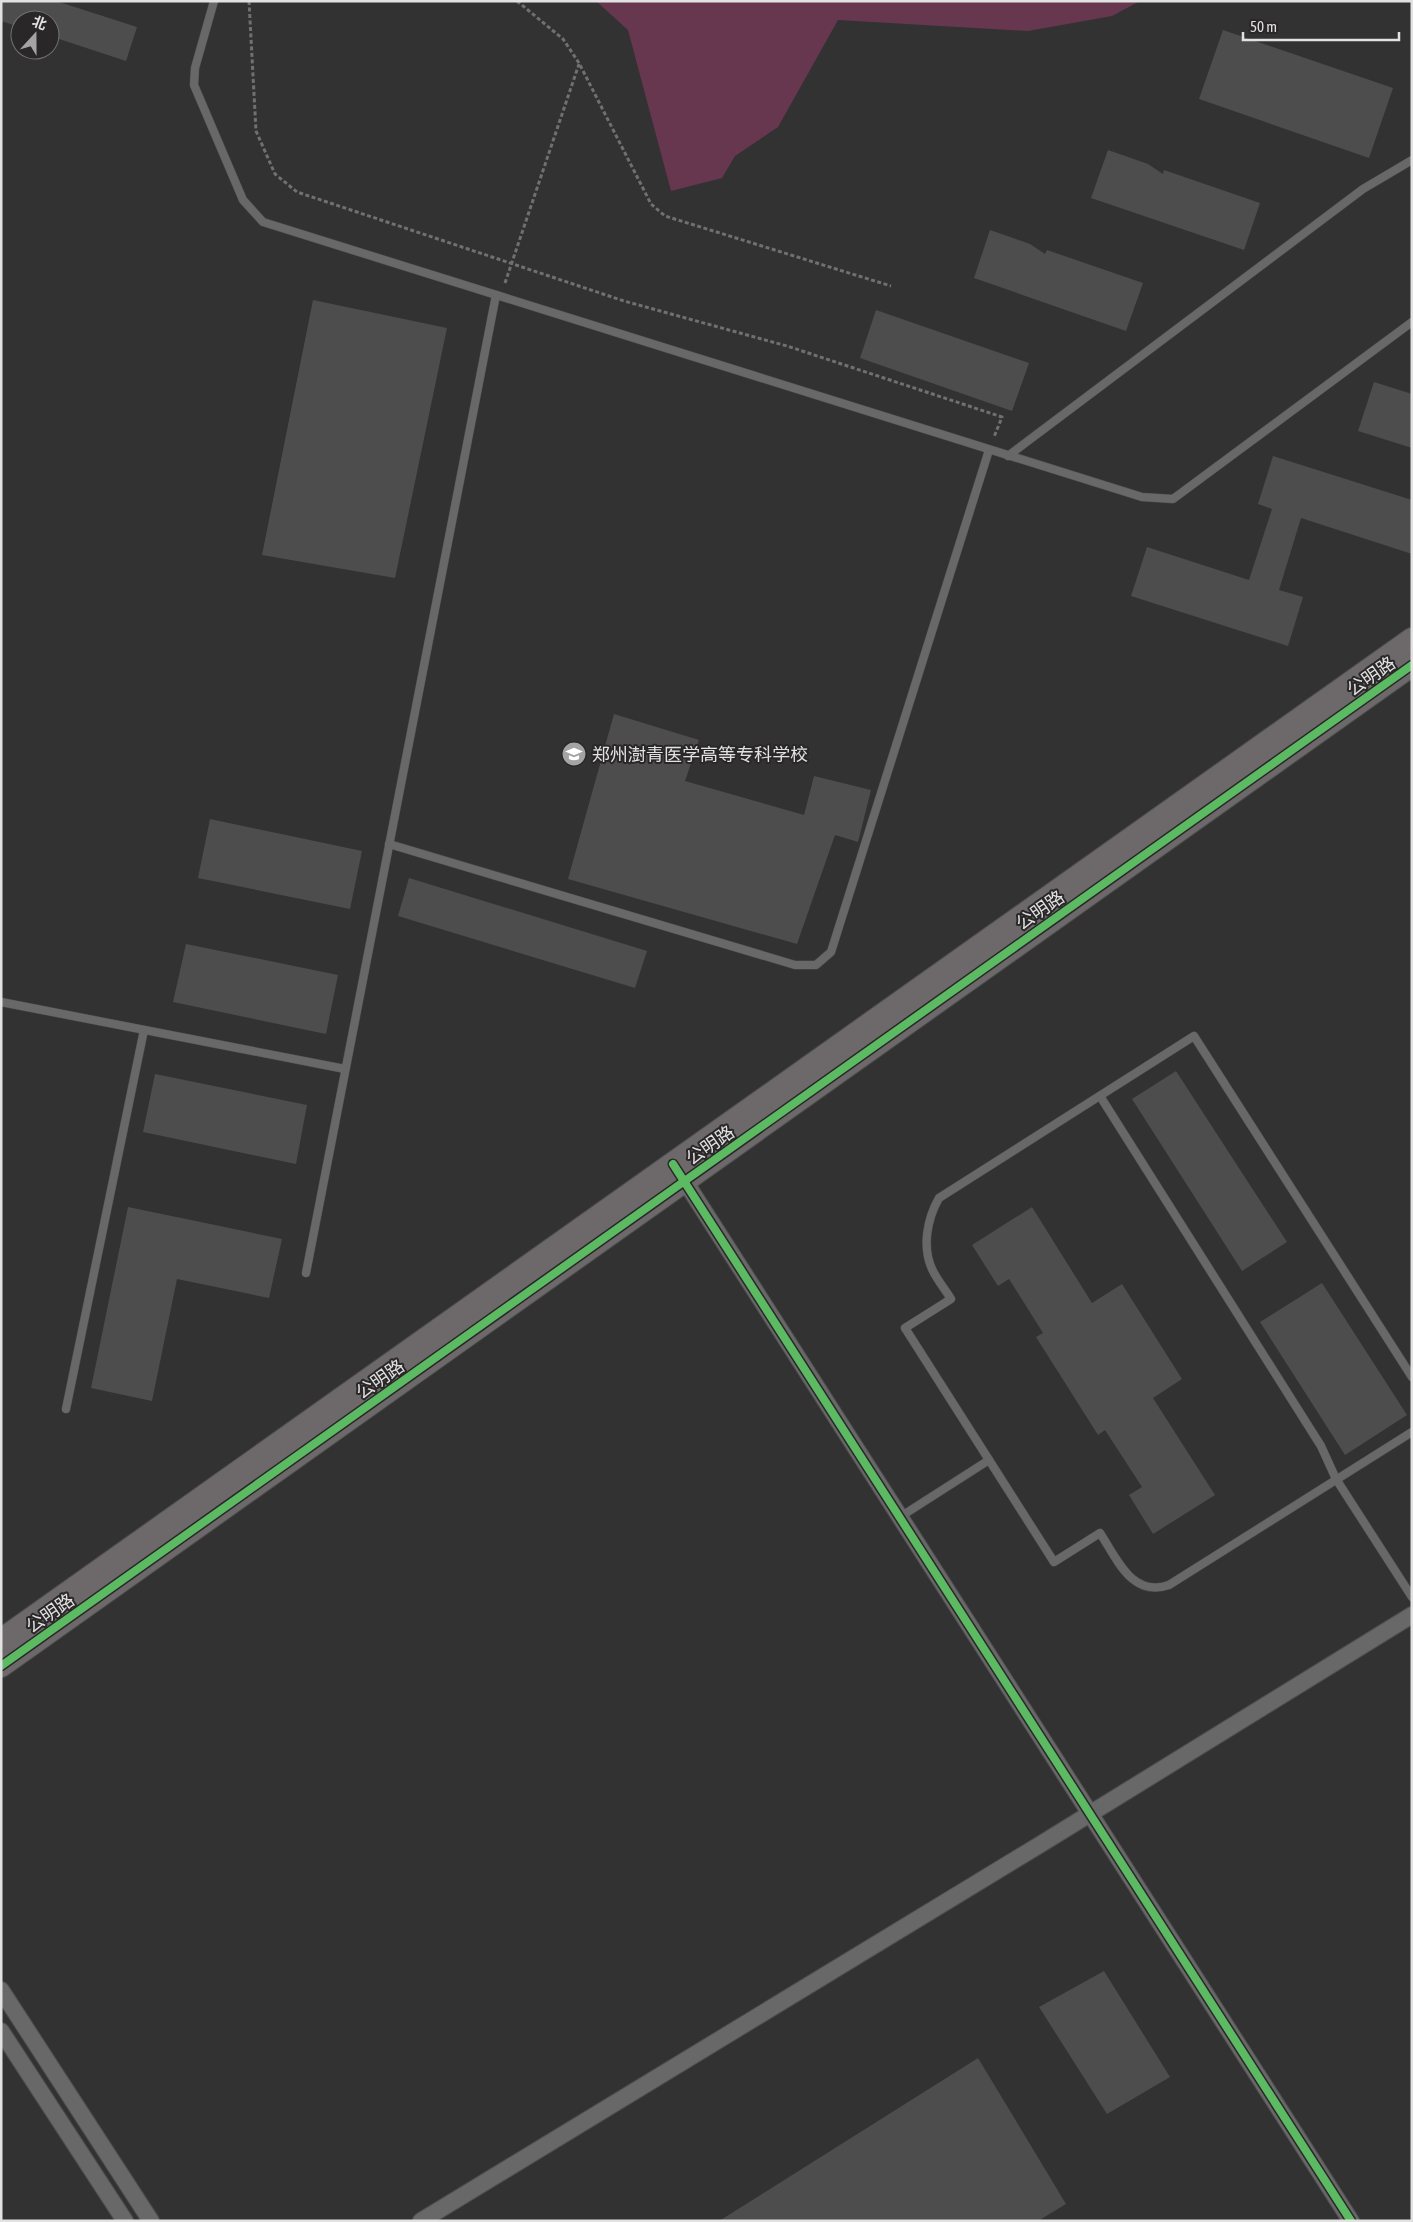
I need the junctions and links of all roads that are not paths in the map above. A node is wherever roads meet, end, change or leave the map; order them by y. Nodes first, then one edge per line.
1 (214, 1) edge
2 (1412, 160) edge
3 (498, 295) junction
4 (1412, 322) edge
5 (990, 450) junction
6 (1008, 456) junction
7 (1412, 639) edge
8 (1412, 665) edge
9 (389, 844) junction
10 (1, 1002) edge
11 (144, 1030) junction
12 (345, 1069) junction
13 (1100, 1096) junction
14 (679, 1173) junction
15 (306, 1273) dead end
16 (1412, 1377) edge
17 (66, 1409) dead end
18 (1412, 1432) edge
19 (989, 1460) junction
20 (1336, 1480) junction
21 (900, 1517) junction
22 (1412, 1597) edge
23 (1412, 1614) edge
24 (1, 1640) edge
25 (1, 1666) edge
26 (1091, 1813) junction
27 (1, 1990) edge
28 (1, 2031) edge
29 (125, 2221) edge
30 (151, 2221) edge
31 (421, 2221) edge
32 (1351, 2221) edge

1 - 3 lane
2 - 6 lane
3 - 5 lane
3 - 9 lane
4 - 6 lane
5 - 6 lane
5 - 9 lane
7 - 14 street, 公明路
8 - 14 street, 公明路
9 - 12 lane
10 - 11 lane
11 - 12 lane
11 - 17 lane
12 - 15 lane
13 - 16 lane
13 - 19 lane
13 - 20 lane
14 - 21 street
14 - 24 street, 公明路
14 - 25 street, 公明路
18 - 20 lane
19 - 20 lane
19 - 21 lane
20 - 22 lane
21 - 26 street
23 - 26 street
26 - 31 street
26 - 32 street
27 - 30 street
28 - 29 street

